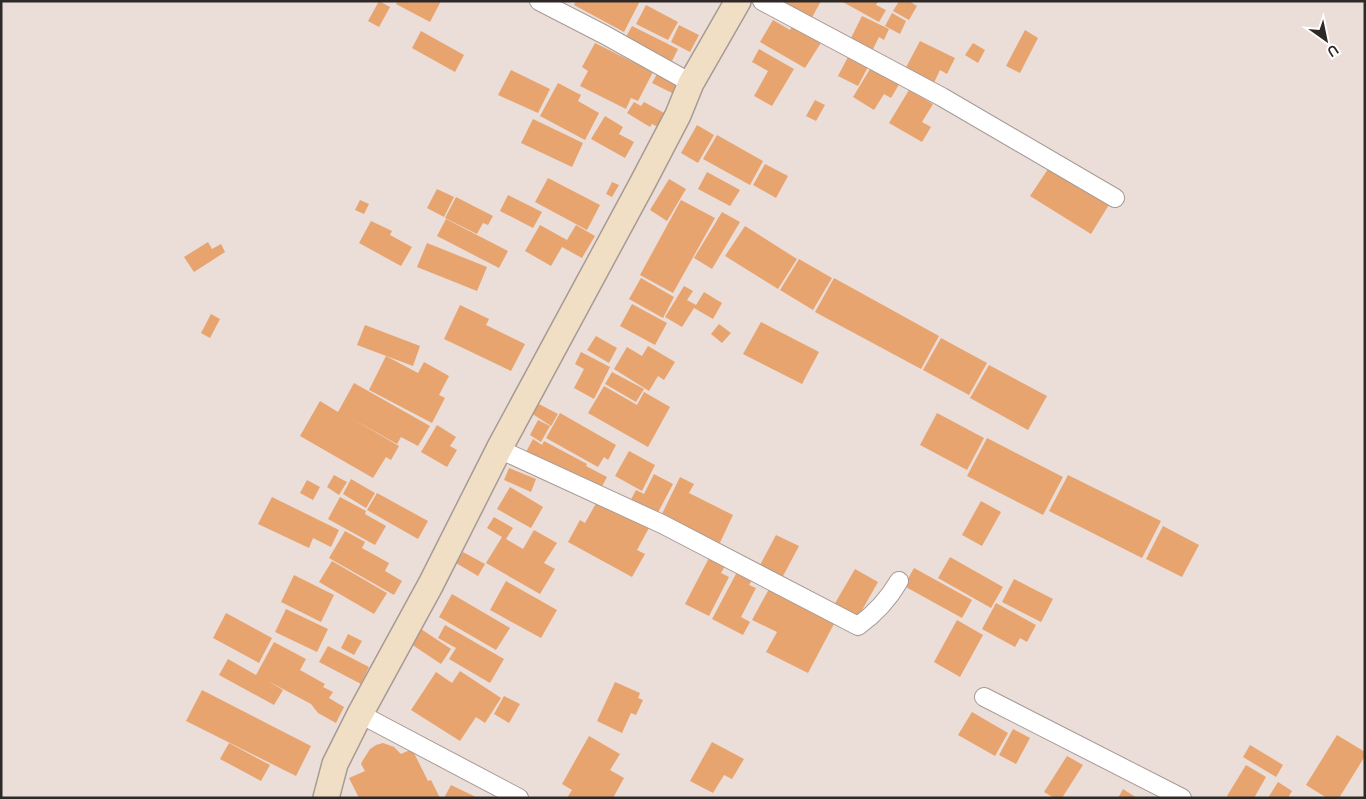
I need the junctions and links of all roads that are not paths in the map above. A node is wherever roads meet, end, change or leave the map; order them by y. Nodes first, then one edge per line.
1 (539, 1) edge
2 (738, 1) edge
3 (762, 1) edge
4 (691, 84) junction
5 (1115, 198) dead end
6 (499, 449) junction
7 (900, 581) dead end
8 (984, 697) dead end
9 (360, 714) junction
10 (326, 798) edge
11 (518, 798) edge
12 (1182, 798) edge

1 - 4 street
2 - 4 street
3 - 5 street
4 - 6 street
6 - 7 street
6 - 9 street
8 - 12 street
9 - 10 street
9 - 11 street

